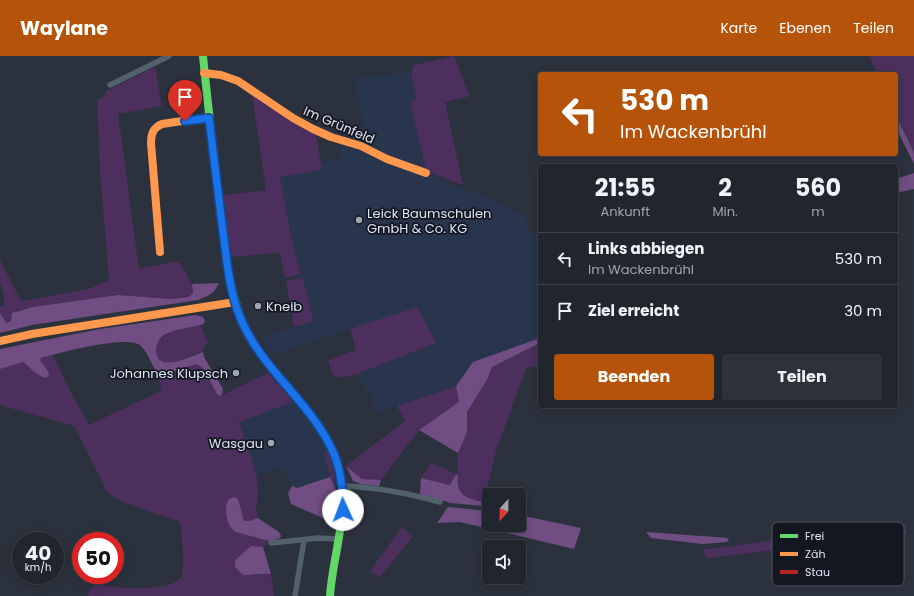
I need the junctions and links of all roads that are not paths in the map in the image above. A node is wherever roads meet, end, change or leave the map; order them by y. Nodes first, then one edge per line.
1 (169, 56) edge
2 (203, 56) edge
3 (204, 73) junction
4 (110, 85) dead end
5 (209, 118) junction
6 (426, 173) dead end
7 (160, 252) dead end
8 (235, 302) junction
9 (0, 341) edge
10 (342, 486) junction
11 (440, 502) dead end
12 (340, 539) junction
13 (304, 540) junction
14 (271, 544) dead end
15 (295, 596) edge
16 (330, 596) edge

1 - 4 street
2 - 3 main road
3 - 5 main road
3 - 6 main road, Im Grünfeld
5 - 7 main road
5 - 8 main road
8 - 9 main road
8 - 10 main road
10 - 11 street
10 - 12 main road
12 - 13 street
12 - 16 main road
13 - 14 street
13 - 15 street

